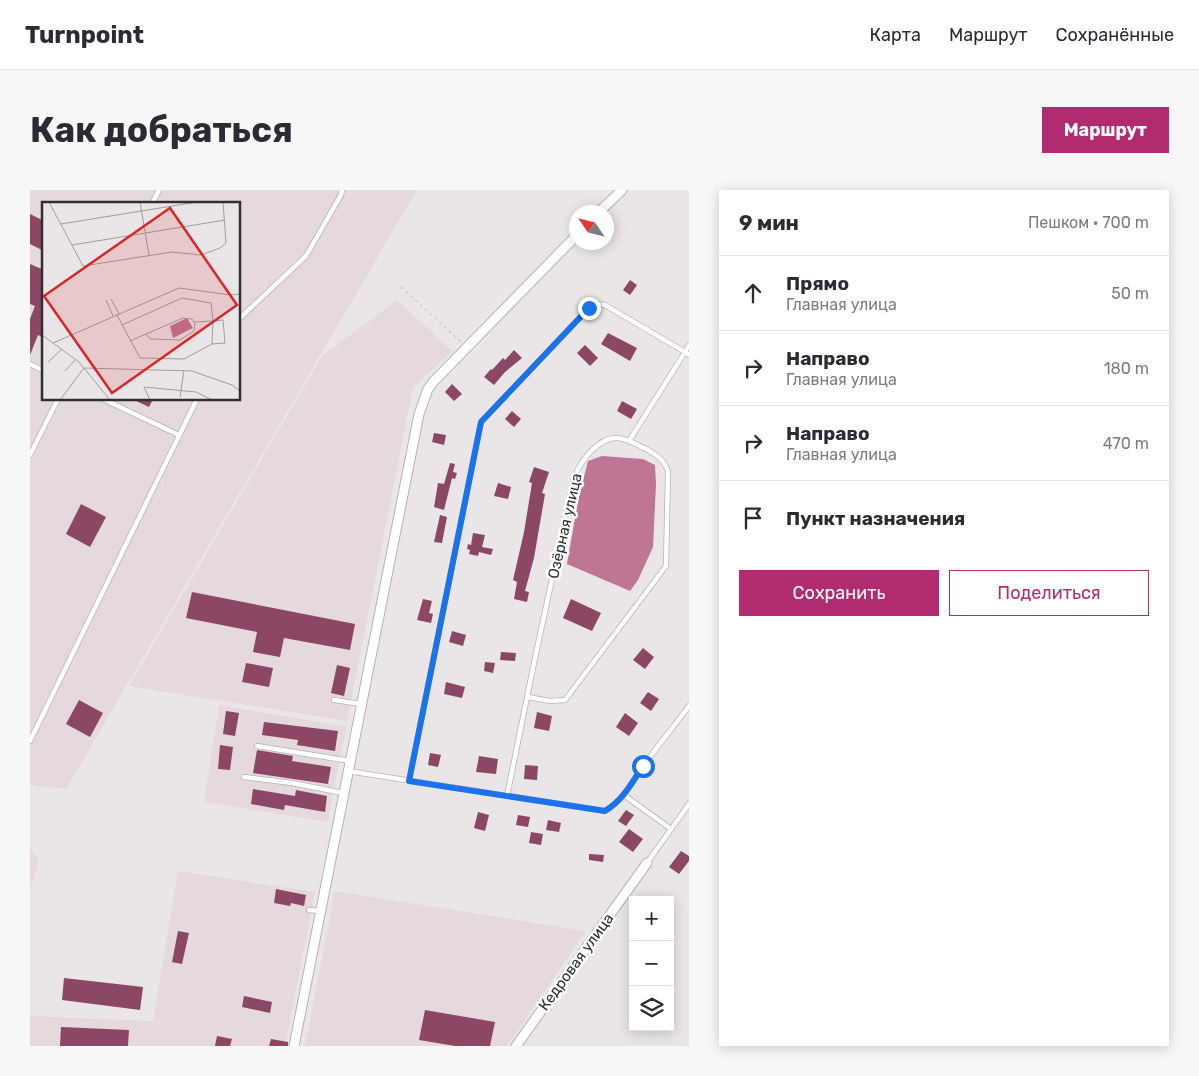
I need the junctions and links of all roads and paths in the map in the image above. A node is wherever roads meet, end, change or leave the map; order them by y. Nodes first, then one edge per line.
1 (159, 190) edge
2 (342, 190) edge
3 (622, 190) edge
4 (153, 202) edge
5 (606, 205) edge
6 (569, 243) edge
7 (401, 287) dead end
8 (240, 318) edge
9 (689, 345) edge
10 (465, 346) dead end
11 (687, 354) edge
12 (30, 364) edge
13 (42, 369) edge
14 (58, 400) edge
15 (105, 400) edge
16 (196, 400) edge
17 (179, 435) junction
18 (629, 441) junction
19 (30, 455) edge
20 (528, 697) junction
21 (334, 700) dead end
22 (361, 704) junction
23 (689, 706) edge
24 (30, 741) edge
25 (257, 746) dead end
26 (350, 761) junction
27 (348, 771) junction
28 (244, 777) dead end
29 (409, 781) junction
30 (344, 793) junction
31 (624, 795) junction
32 (508, 796) junction
33 (689, 804) edge
34 (671, 829) junction
35 (647, 862) joint
36 (309, 910) dead end
37 (320, 911) junction
38 (294, 1046) edge
39 (516, 1046) edge

1 - 4 lane
2 - 8 lane
3 - 5 street
6 - 22 street
7 - 10 path
9 - 11 lane
11 - 18 lane
11 - 29 lane
12 - 13 lane
14 - 19 lane
15 - 17 lane
16 - 17 lane
17 - 24 lane
18 - 20 lane, Озёрная улица
18 - 20 lane, Озёрная улица
20 - 32 lane, Озёрная улица
21 - 22 lane
22 - 26 street
23 - 31 lane
25 - 26 lane
26 - 27 street
27 - 29 lane
27 - 30 street
28 - 30 lane
29 - 32 lane
30 - 37 street
31 - 32 lane
31 - 34 lane
33 - 34 lane, Кедровая улица
34 - 35 lane, Кедровая улица
35 - 39 street, Кедровая улица
36 - 37 lane
37 - 38 street

